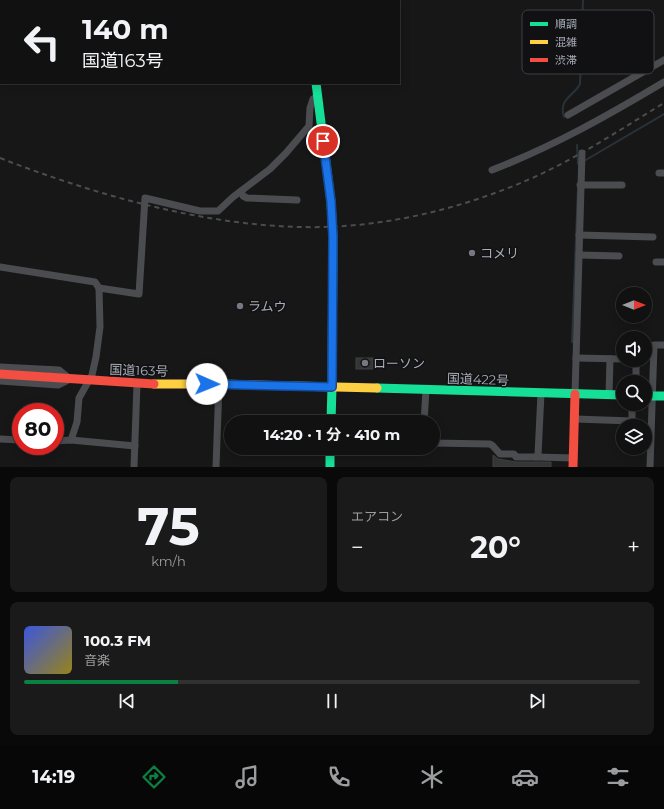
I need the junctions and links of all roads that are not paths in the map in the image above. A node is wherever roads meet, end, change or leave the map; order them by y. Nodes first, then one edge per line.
1 (664, 60) edge
2 (654, 66) edge
3 (640, 74) edge
4 (664, 82) edge
5 (316, 84) edge
6 (318, 96) junction
7 (568, 115) dead end
8 (581, 159) dead end
9 (492, 170) dead end
10 (580, 185) junction
11 (622, 185) dead end
12 (241, 191) junction
13 (297, 200) dead end
14 (579, 235) junction
15 (653, 237) dead end
16 (579, 255) junction
17 (619, 256) dead end
18 (0, 267) edge
19 (99, 288) junction
20 (664, 345) edge
21 (576, 358) junction
22 (610, 359) junction
23 (616, 359) edge
24 (0, 367) edge
25 (0, 374) edge
26 (651, 375) edge
27 (70, 379) junction
28 (0, 381) edge
29 (89, 381) junction
30 (137, 384) junction
31 (219, 384) junction
32 (332, 387) junction
33 (426, 390) junction
34 (541, 393) junction
35 (575, 394) junction
36 (609, 395) junction
37 (616, 395) edge
38 (652, 396) edge
39 (664, 396) edge
40 (632, 411) edge
41 (649, 411) edge
42 (331, 415) edge
43 (424, 415) edge
44 (575, 419) junction
45 (0, 439) edge
46 (12, 440) edge
47 (64, 440) edge
48 (70, 440) junction
49 (440, 443) edge
50 (135, 446) junction
51 (330, 455) edge
52 (536, 457) junction
53 (574, 462) edge
54 (134, 467) edge
55 (216, 467) edge
56 (330, 467) edge
57 (650, 467) edge

1 - 2 street
3 - 7 street
4 - 9 street
5 - 6 main road
6 - 12 street
6 - 32 main road, bridge
8 - 10 street
10 - 11 street
10 - 14 street
12 - 13 street
12 - 19 street
14 - 15 street
14 - 16 street
16 - 17 street
16 - 21 street
18 - 19 street
19 - 29 street
20 - 26 street
21 - 22 street
21 - 35 street
22 - 23 street
22 - 36 street
24 - 27 street
25 - 27 main road, 国道163号
27 - 28 street
27 - 29 main road, 国道163号
29 - 30 main road, 国道163号
29 - 48 street
30 - 31 main road, 国道163号
30 - 50 street
31 - 32 main road, 国道163号
31 - 55 street
32 - 33 main road, 国道422号
32 - 42 main road
33 - 34 main road, 国道422号
33 - 43 street
34 - 35 main road, 国道422号
34 - 52 street
35 - 36 main road, 国道422号
35 - 44 main road
36 - 37 main road, 国道422号
38 - 39 main road
40 - 44 street
41 - 57 street
44 - 53 main road
45 - 46 street
47 - 48 street
48 - 50 street
49 - 52 street
50 - 54 street
51 - 56 main road
52 - 53 street

